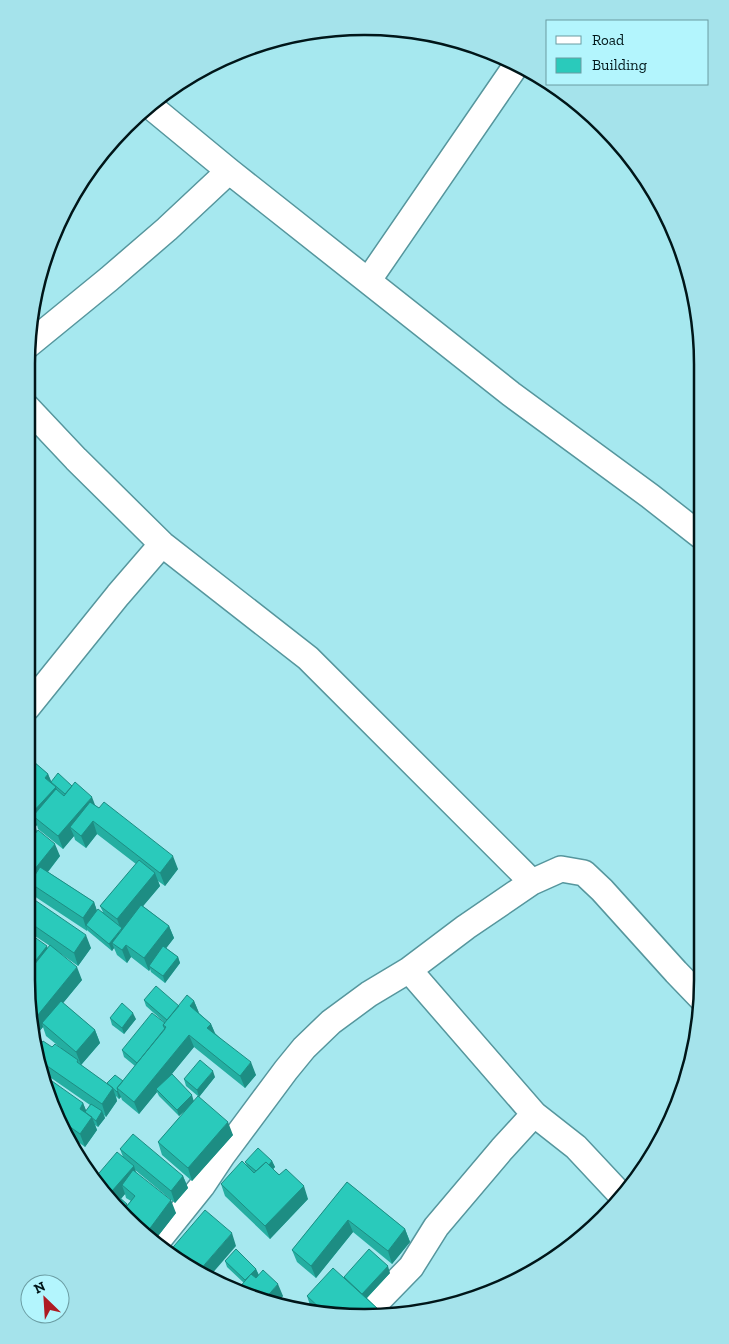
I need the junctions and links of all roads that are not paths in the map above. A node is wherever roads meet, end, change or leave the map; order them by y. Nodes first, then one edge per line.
1 (513, 70) edge
2 (155, 110) edge
3 (229, 171) junction
4 (368, 281) junction
5 (36, 338) edge
6 (35, 415) edge
7 (694, 531) edge
8 (162, 544) junction
9 (35, 697) edge
10 (532, 882) junction
11 (409, 970) junction
12 (694, 990) edge
13 (534, 1114) junction
14 (617, 1191) edge
15 (160, 1238) edge
16 (372, 1308) edge

1 - 4 street
2 - 3 street
3 - 4 street
3 - 5 street
4 - 7 street
6 - 8 street
8 - 9 street
8 - 10 street
10 - 11 street
10 - 12 street
11 - 13 street
11 - 15 street
13 - 14 street
13 - 16 street

